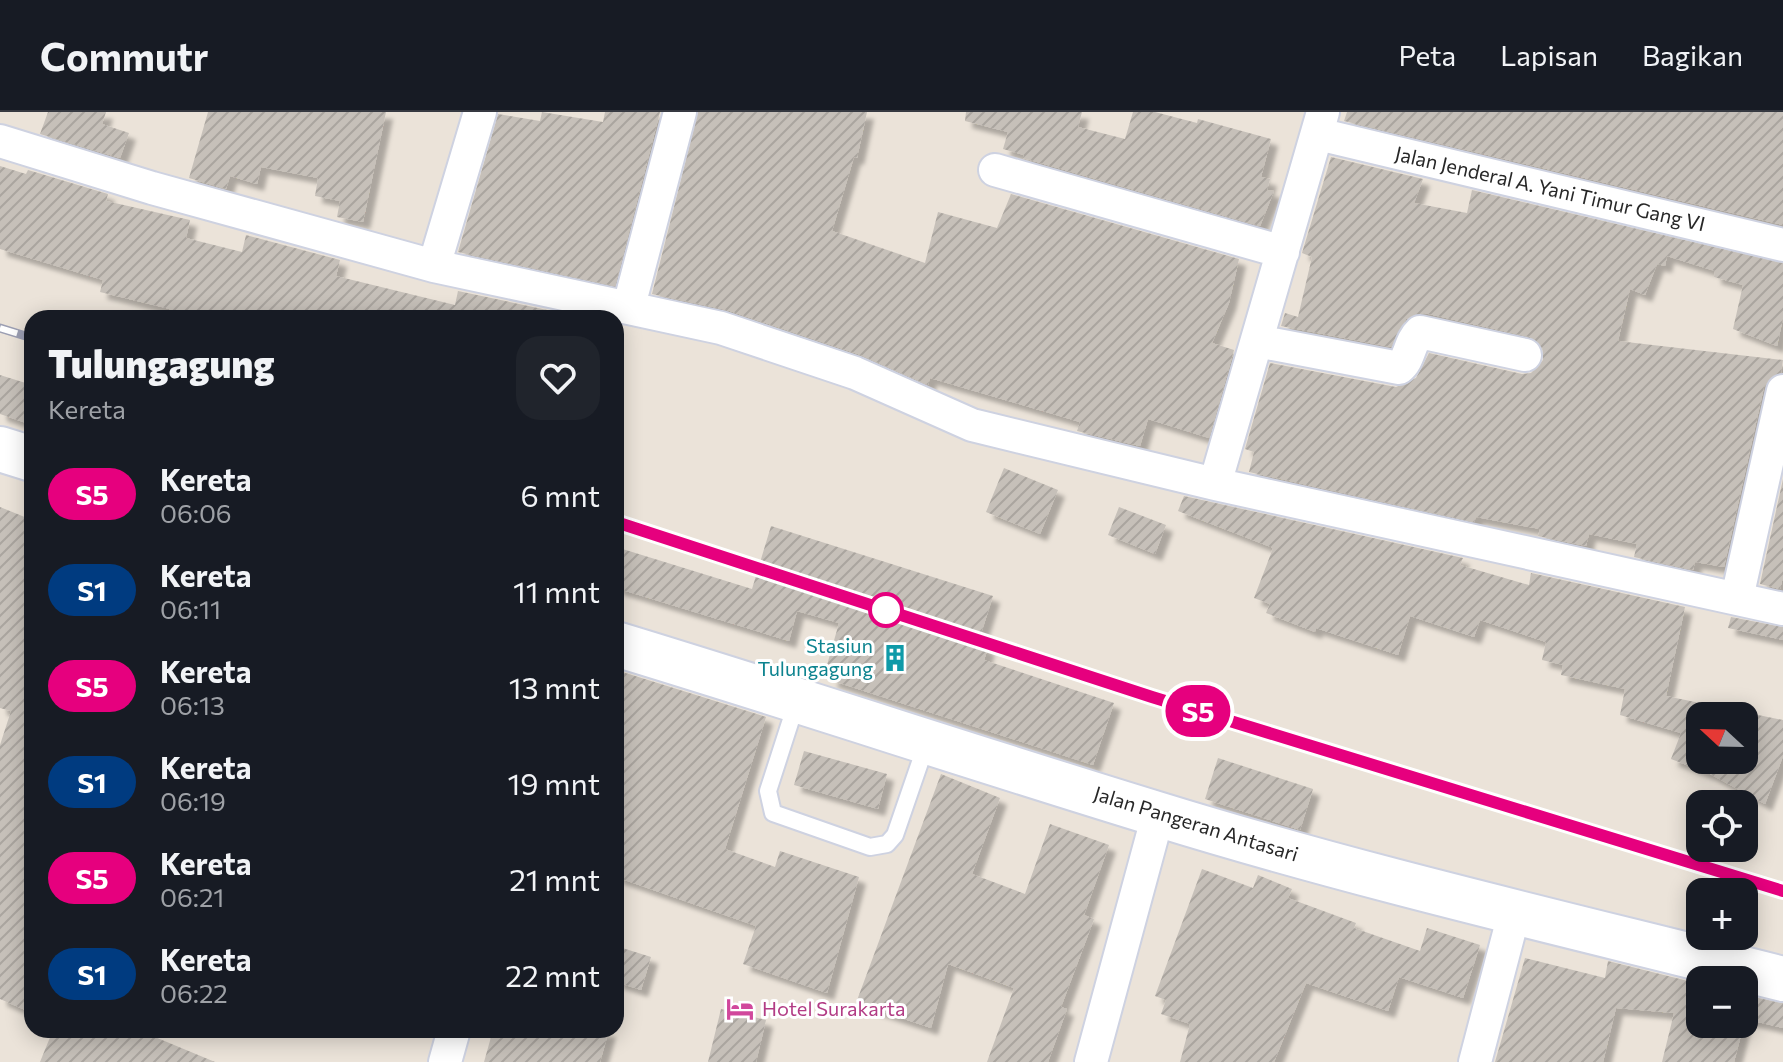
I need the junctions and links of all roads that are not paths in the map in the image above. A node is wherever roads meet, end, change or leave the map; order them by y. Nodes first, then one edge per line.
1 (480, 112) edge
2 (680, 112) edge
3 (1320, 123) edge
4 (0, 141) edge
5 (995, 170) dead end
6 (1783, 245) edge
7 (1283, 252) junction
8 (434, 266) junction
9 (629, 306) junction
10 (1257, 341) junction
11 (1525, 355) dead end
12 (1783, 391) edge
13 (0, 449) edge
14 (24, 456) edge
15 (1215, 484) junction
16 (1737, 598) junction
17 (1783, 609) edge
18 (624, 646) edge
19 (798, 699) junction
20 (927, 740) junction
21 (1158, 815) junction
22 (1514, 914) junction
23 (1783, 979) edge
24 (452, 1038) edge
25 (445, 1062) edge
26 (1091, 1062) edge
27 (1475, 1062) edge

1 - 8 street
2 - 9 street
3 - 6 street, Jalan Jenderal A. Yani Timur Gang VI
3 - 7 street
4 - 8 street
5 - 7 street
7 - 10 street
8 - 9 street
9 - 15 street
10 - 11 street
10 - 15 street
12 - 16 street
13 - 14 main road
15 - 16 street
16 - 17 street
18 - 19 main road, Jalan Pangeran Antasari
19 - 20 main road, Jalan Pangeran Antasari
19 - 20 lane
20 - 21 main road, Jalan Pangeran Antasari
21 - 22 main road, Jalan Pangeran Antasari
21 - 26 street
22 - 23 main road, Jalan Pangeran Antasari
22 - 27 street
24 - 25 street

